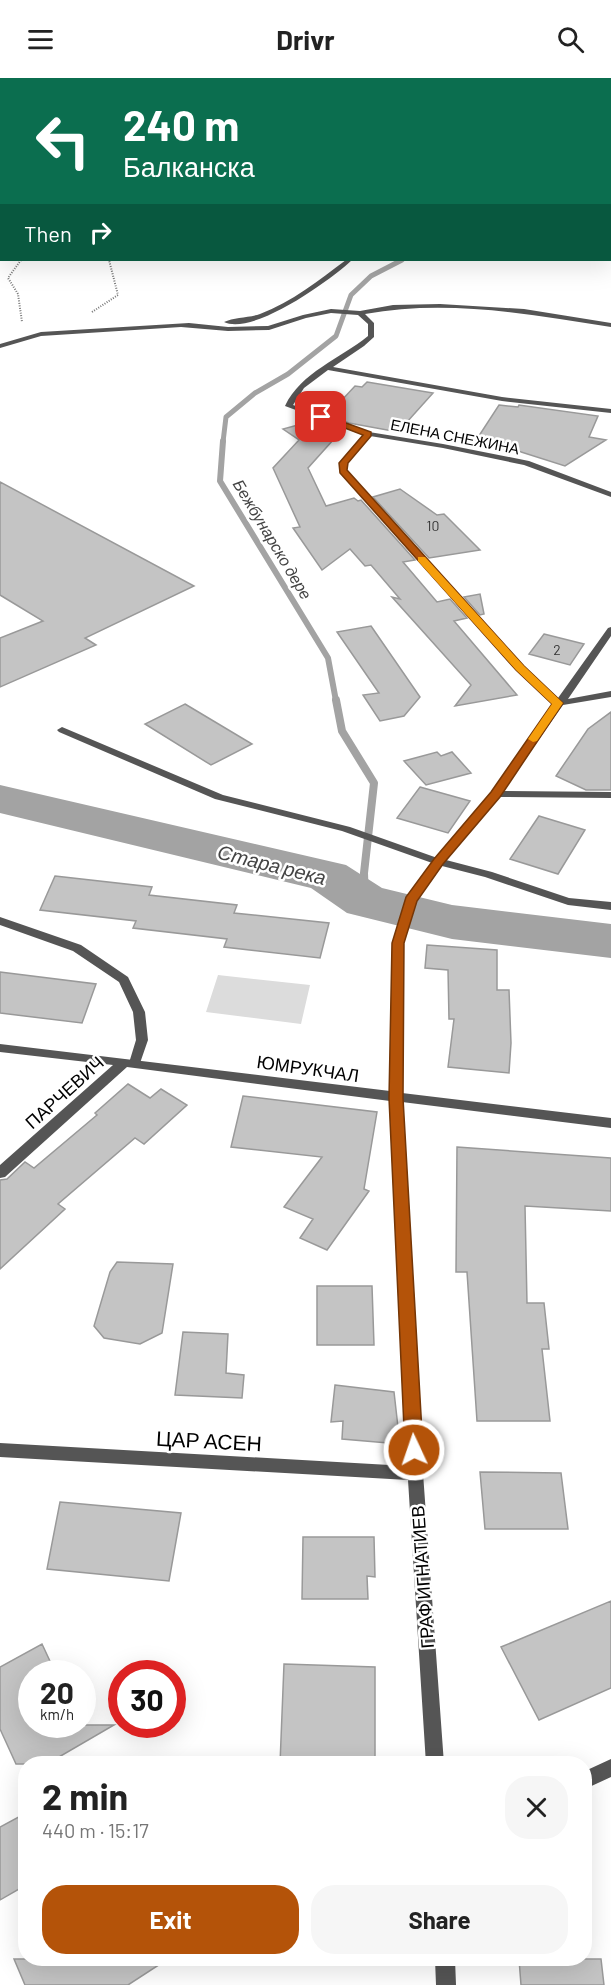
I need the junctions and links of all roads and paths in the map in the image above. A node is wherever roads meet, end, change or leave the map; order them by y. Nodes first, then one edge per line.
1 (20, 261) edge
2 (109, 261) edge
3 (348, 261) edge
4 (360, 313) junction
5 (611, 325) edge
6 (183, 326) junction
7 (58, 332) junction
8 (26, 337) junction
9 (0, 346) edge
10 (329, 368) junction
11 (611, 411) edge
12 (368, 434) junction
13 (611, 495) edge
14 (611, 630) edge
15 (611, 694) edge
16 (558, 703) junction
17 (62, 730) dead end
18 (495, 794) junction
19 (611, 795) edge
20 (439, 862) junction
21 (611, 906) edge
22 (0, 921) edge
23 (0, 1048) edge
24 (130, 1062) junction
25 (396, 1098) junction
26 (611, 1123) edge
27 (0, 1173) edge
28 (0, 1450) edge
29 (415, 1473) junction
30 (434, 1756) edge
31 (611, 1768) edge
32 (592, 1777) edge
33 (445, 1966) edge
34 (446, 1985) edge

1 - 8 path
2 - 7 path
3 - 6 street
4 - 5 street
4 - 6 street
4 - 10 street
6 - 7 street
7 - 8 street
8 - 9 street
10 - 11 street
10 - 12 street, ЕЛЕНА СНЕЖИНА
12 - 13 street, ЕЛЕНА СНЕЖИНА
12 - 16 street
14 - 16 street, ГРАФ ИГНАТИЕВ
15 - 16 street
16 - 18 street, ГРАФ ИГНАТИЕВ
17 - 20 street
18 - 19 street
18 - 20 street, ГРАФ ИГНАТИЕВ
20 - 21 street
20 - 25 street, ГРАФ ИГНАТИЕВ
22 - 24 street
23 - 24 street, ЮМРУКЧАЛ
24 - 25 street, ЮМРУКЧАЛ
24 - 27 street, ПАРЧЕВИЧ
25 - 26 street, ЮМРУКЧАЛ
25 - 29 street, ГРАФ ИГНАТИЕВ
28 - 29 street, ЦАР АСЕН
29 - 30 street, ГРАФ ИГНАТИЕВ
31 - 32 street
33 - 34 street

